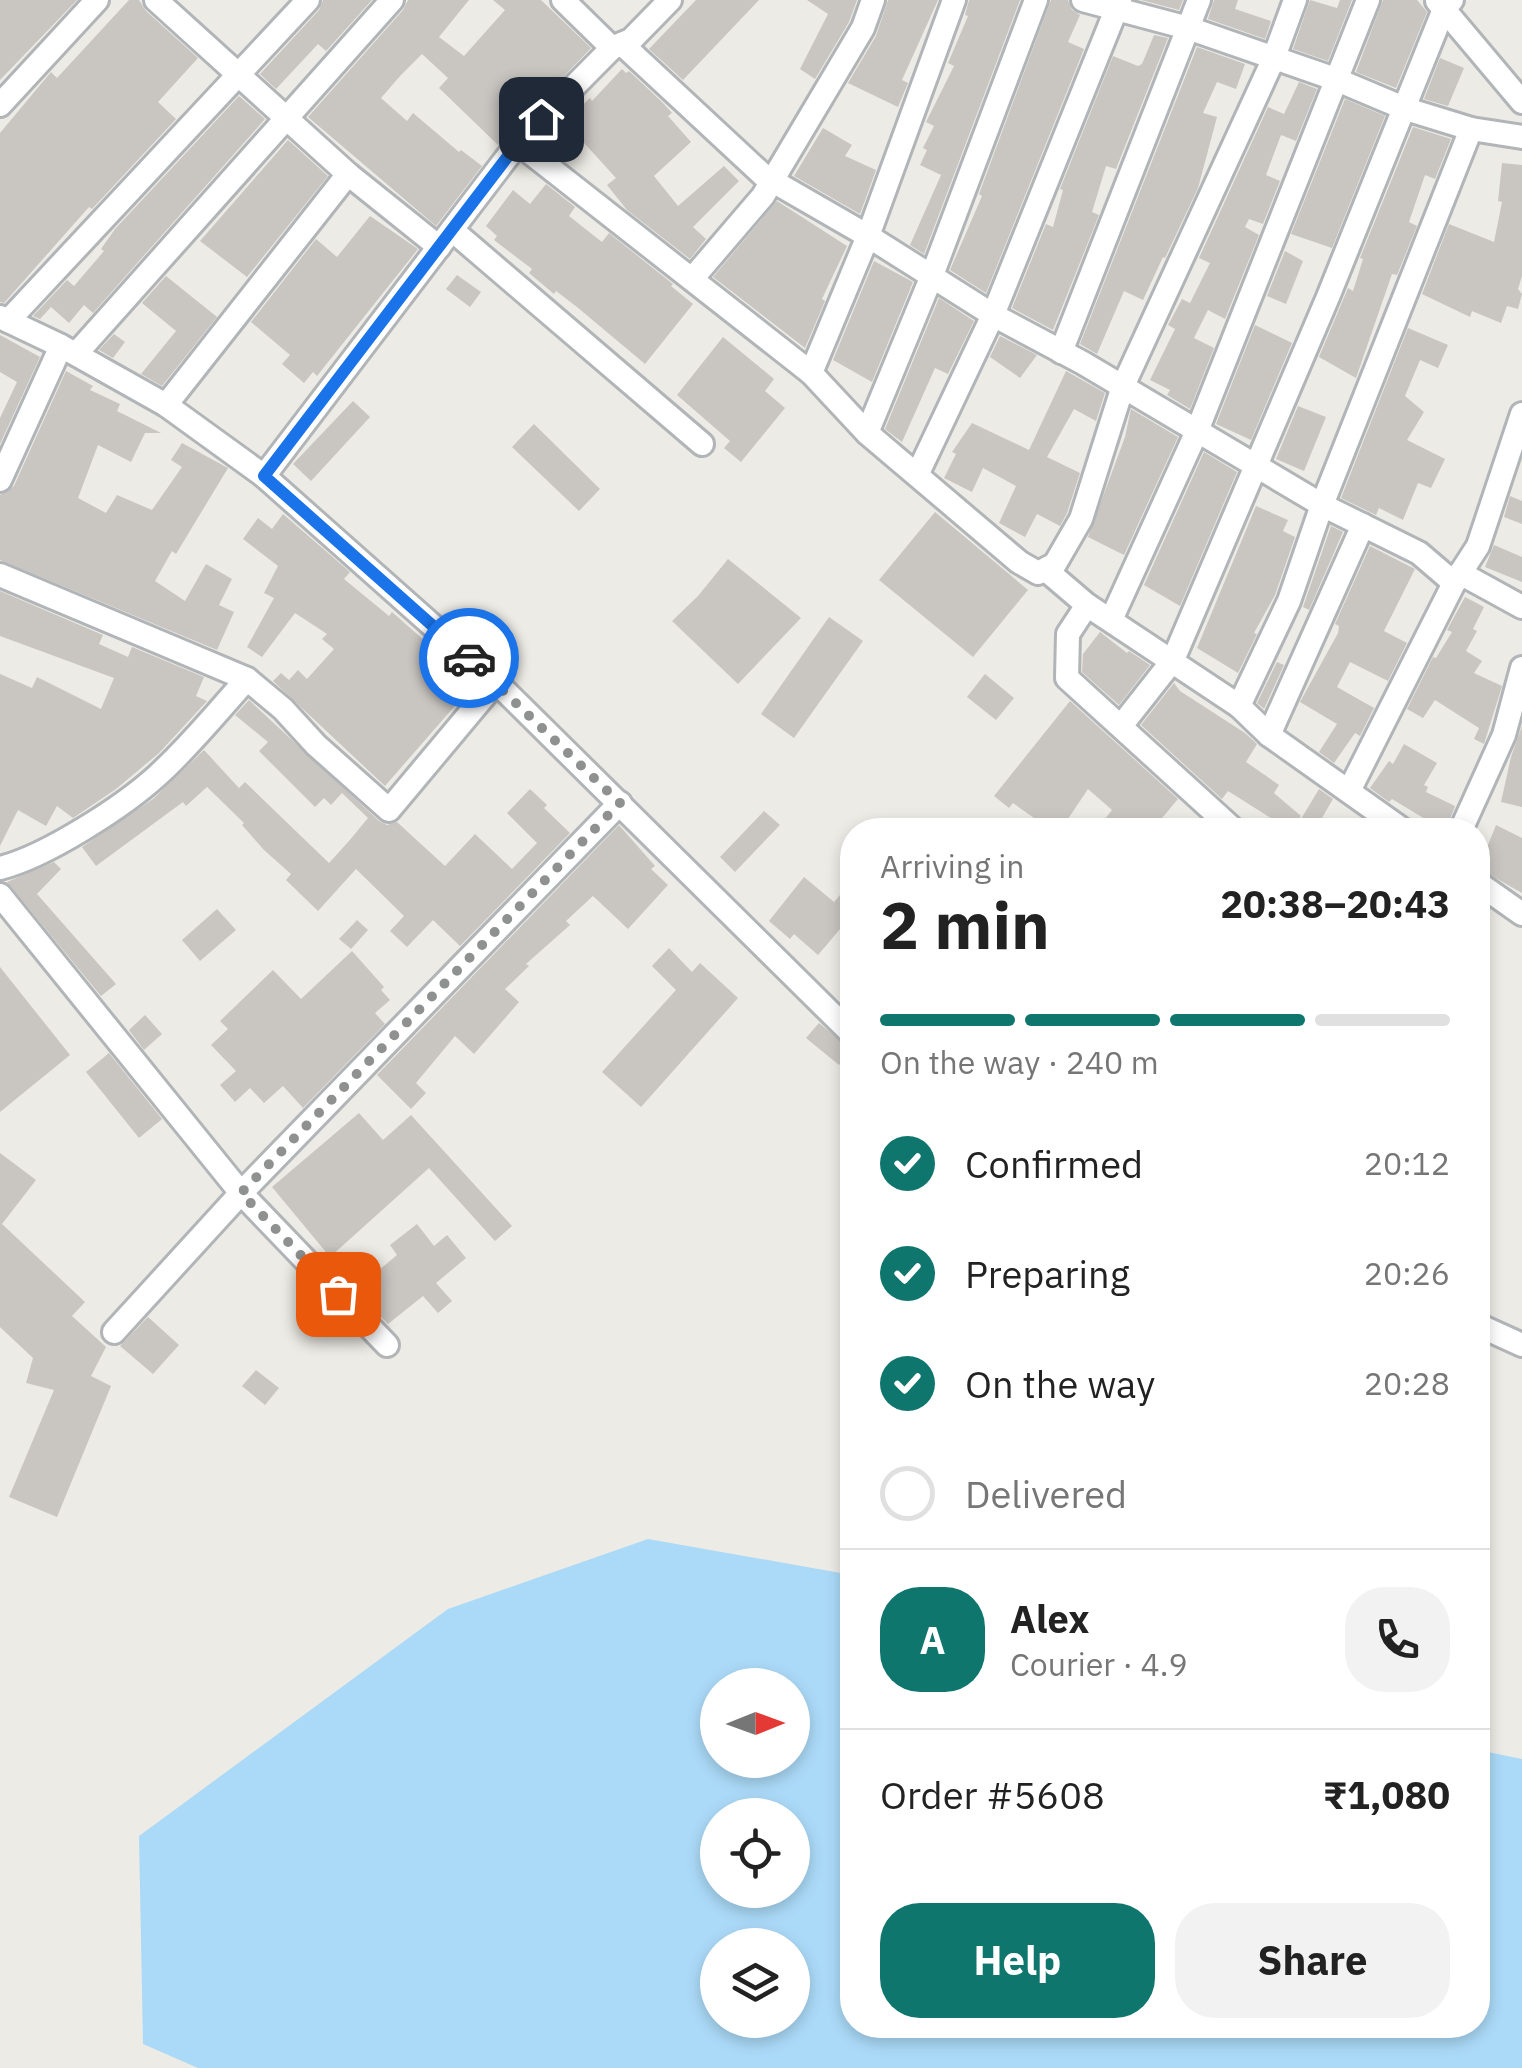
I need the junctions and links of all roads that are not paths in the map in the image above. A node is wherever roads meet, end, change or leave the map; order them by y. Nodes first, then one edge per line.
1 (97, 0) edge
2 (156, 0) edge
3 (308, 0) edge
4 (392, 0) edge
5 (563, 0) edge
6 (670, 0) edge
7 (872, 0) edge
8 (954, 0) edge
9 (1036, 0) edge
10 (1083, 0) edge
11 (1199, 0) edge
12 (1295, 0) edge
13 (1368, 0) edge
14 (1444, 3) edge
15 (1118, 5) edge
16 (1188, 28) junction
17 (617, 46) junction
18 (1273, 60) junction
19 (240, 76) junction
20 (1335, 79) junction
21 (1522, 102) edge
22 (0, 105) edge
23 (1406, 109) junction
24 (288, 119) junction
25 (1471, 128) junction
26 (1522, 137) edge
27 (518, 143) junction
28 (348, 174) junction
29 (771, 180) junction
30 (868, 236) junction
31 (445, 238) junction
32 (931, 278) junction
33 (692, 280) junction
34 (993, 315) junction
35 (4, 319) edge
36 (68, 350) junction
37 (1061, 352) junction
38 (811, 373) junction
39 (1125, 388) junction
40 (166, 405) junction
41 (1522, 414) edge
42 (1198, 430) junction
43 (867, 433) junction
44 (702, 444) dead end
45 (1258, 465) junction
46 (918, 473) junction
47 (264, 476) junction
48 (0, 480) edge
49 (1322, 504) junction
50 (1363, 526) junction
51 (1046, 570) junction
52 (0, 575) edge
53 (1457, 578) junction
54 (1087, 604) junction
55 (1522, 607) edge
56 (1111, 620) junction
57 (1173, 660) junction
58 (1522, 668) edge
59 (247, 680) junction
60 (496, 682) junction
61 (1239, 706) junction
62 (1121, 726) junction
63 (1269, 735) junction
64 (1349, 791) junction
65 (620, 803) junction
66 (1221, 818) edge
67 (1386, 818) edge
68 (1466, 818) edge
69 (0, 868) edge
70 (1490, 891) edge
71 (0, 895) edge
72 (1522, 914) edge
73 (840, 1022) edge
74 (241, 1193) junction
75 (1490, 1331) edge
76 (114, 1332) dead end
77 (387, 1345) dead end
78 (1522, 1346) edge

1 - 22 street
2 - 19 street
3 - 19 street
4 - 24 street
5 - 17 street
6 - 17 street
7 - 29 street
8 - 30 street
9 - 32 street
10 - 15 street
11 - 16 street
12 - 18 street
13 - 20 street
14 - 21 street
14 - 23 street
15 - 16 street
15 - 34 street
16 - 18 street
16 - 37 street
17 - 27 street
17 - 29 street
18 - 20 street
18 - 39 street
19 - 24 street
19 - 35 street
20 - 23 street
20 - 42 street
23 - 25 street
23 - 45 street
24 - 28 street
24 - 36 street
25 - 26 street
25 - 49 street
27 - 31 street
27 - 33 street
28 - 31 street
28 - 40 street
29 - 30 street
29 - 33 street
30 - 32 street
30 - 38 street
31 - 44 street
31 - 47 street
32 - 34 street
32 - 43 street
33 - 38 street
34 - 37 street
34 - 46 street
35 - 36 street
36 - 40 street
36 - 48 street
37 - 39 street
38 - 43 street
39 - 42 street
39 - 51 street
40 - 47 street
41 - 53 street
42 - 45 street
42 - 56 street
43 - 46 street
45 - 49 street
45 - 57 street
46 - 51 street
47 - 60 street
49 - 50 street
49 - 61 street
50 - 53 street
50 - 63 street
51 - 54 street
52 - 59 street
53 - 55 street
53 - 64 street
54 - 56 street
54 - 62 street
56 - 57 street
57 - 61 street
57 - 62 street
58 - 68 street
59 - 60 street
59 - 69 street
60 - 65 street
61 - 63 street
62 - 66 street
63 - 64 street
64 - 67 street
65 - 73 street
65 - 74 street
70 - 72 street
71 - 74 street
74 - 76 street
74 - 77 street
75 - 78 street

